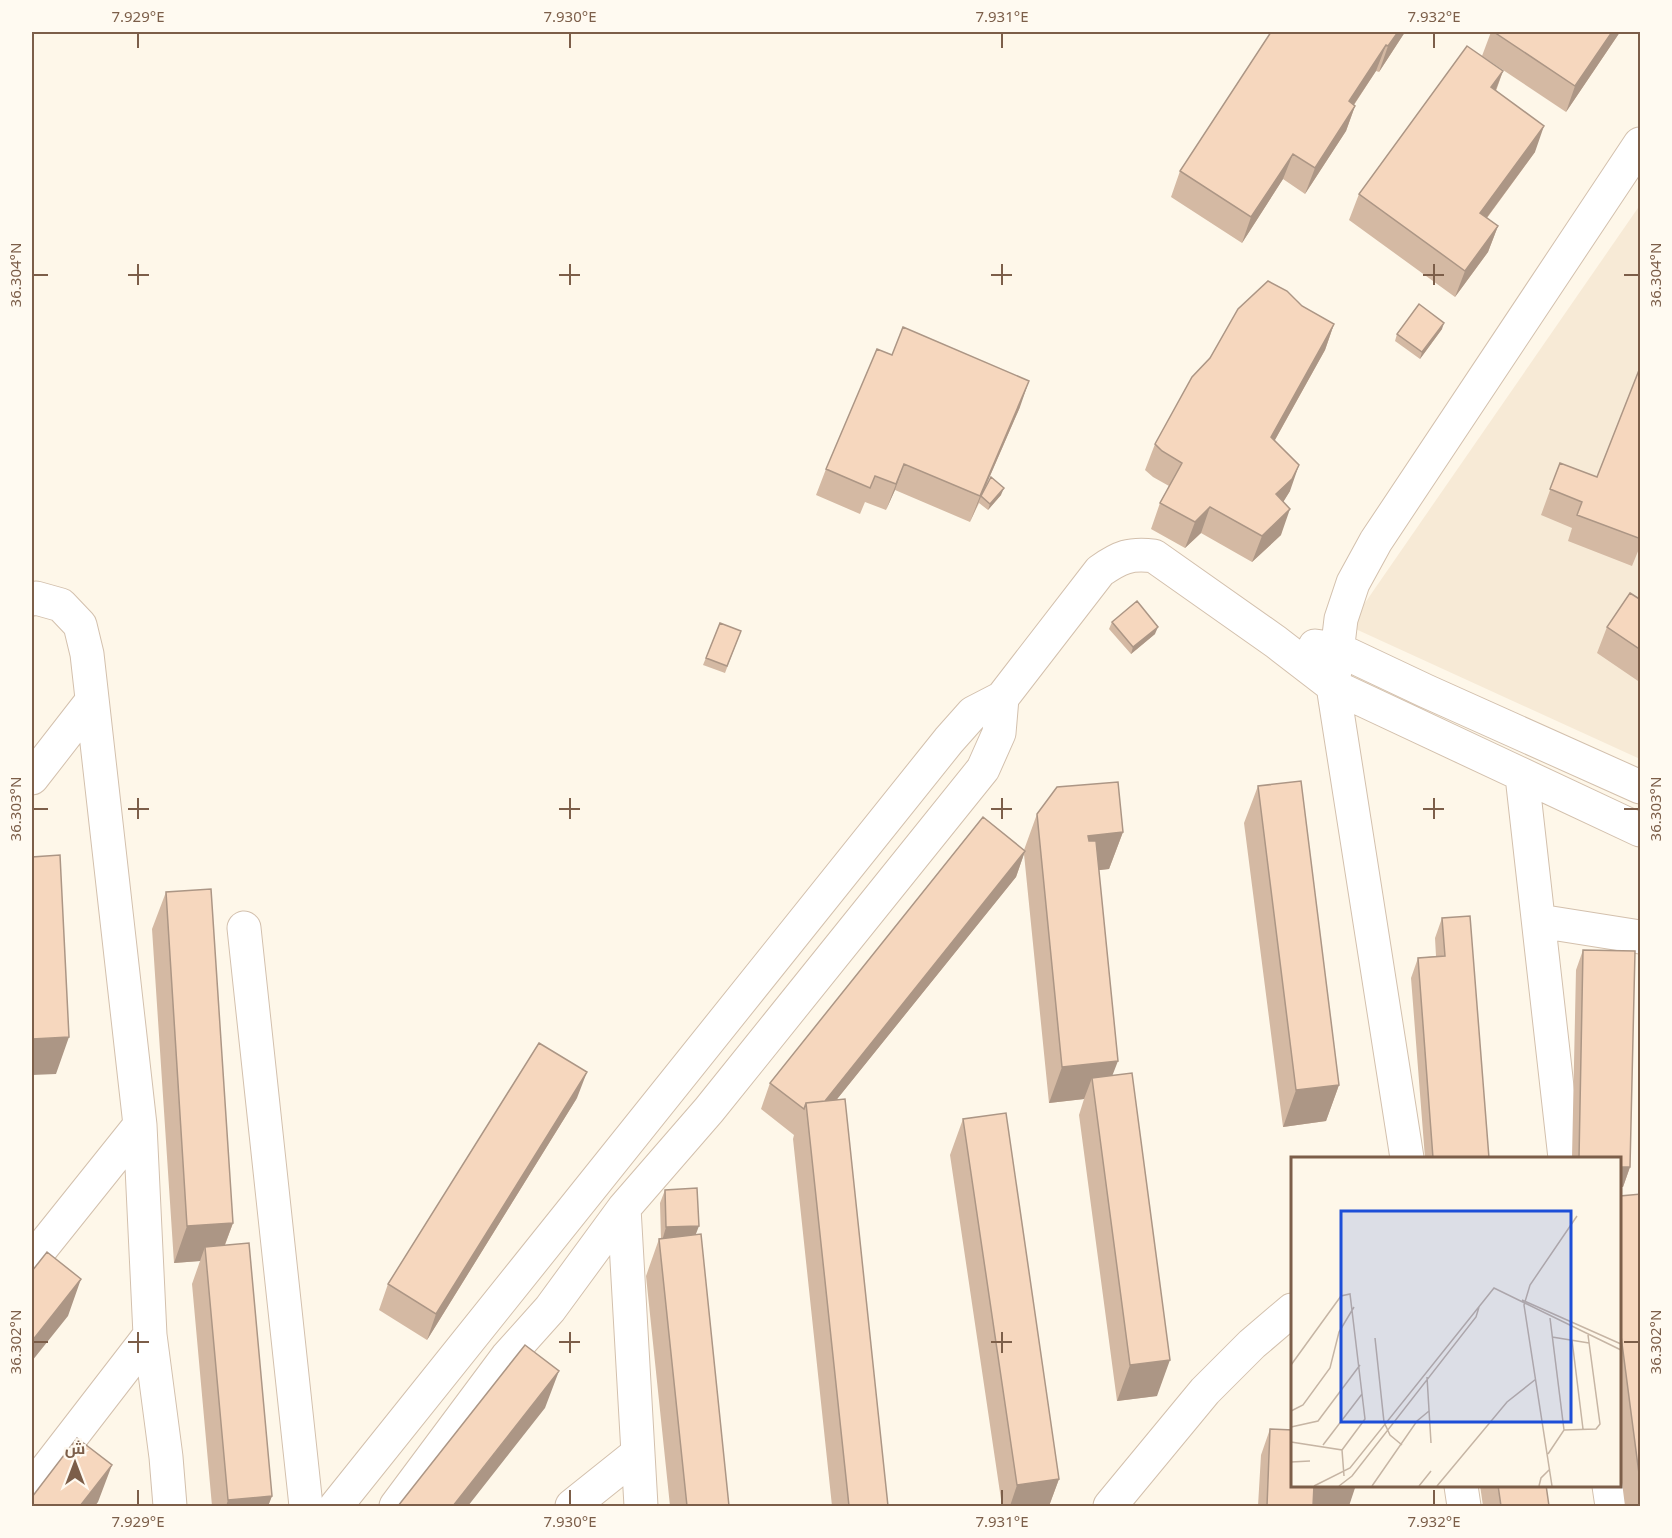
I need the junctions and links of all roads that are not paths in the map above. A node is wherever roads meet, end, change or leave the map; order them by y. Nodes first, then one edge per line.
1 (1641, 144) edge
2 (32, 599) edge
3 (1276, 642) junction
4 (1337, 648) junction
5 (1333, 686) junction
6 (1002, 698) junction
7 (91, 702) junction
8 (1522, 776) junction
9 (32, 778) edge
10 (1641, 787) edge
11 (1641, 830) edge
12 (1539, 921) junction
13 (244, 928) dead end
14 (1641, 937) edge
15 (674, 1084) junction
16 (710, 1110) junction
17 (140, 1125) junction
18 (1407, 1157) edge
19 (1564, 1157) edge
20 (624, 1208) junction
21 (32, 1260) edge
22 (1291, 1312) edge
23 (150, 1335) junction
24 (637, 1454) junction
25 (1461, 1487) edge
26 (1609, 1487) edge
27 (32, 1488) edge
28 (170, 1506) edge
29 (306, 1506) edge
30 (336, 1506) edge
31 (396, 1506) edge
32 (572, 1506) edge
33 (641, 1506) edge
34 (1110, 1506) edge
35 (1464, 1506) edge
36 (1612, 1506) edge

1 - 4 street
2 - 7 street
3 - 4 street
3 - 5 street
3 - 6 street
4 - 5 street
4 - 10 street
5 - 8 street
5 - 18 street
6 - 15 street
6 - 16 street
7 - 9 street
7 - 17 street
8 - 11 street
8 - 12 street
12 - 14 street
12 - 19 street
13 - 29 street
15 - 16 street
15 - 30 street
16 - 20 street
17 - 21 street
17 - 23 street
20 - 24 street
20 - 31 street
22 - 34 street
23 - 27 street
23 - 28 street
24 - 32 street
24 - 33 street
25 - 35 street
26 - 36 street

